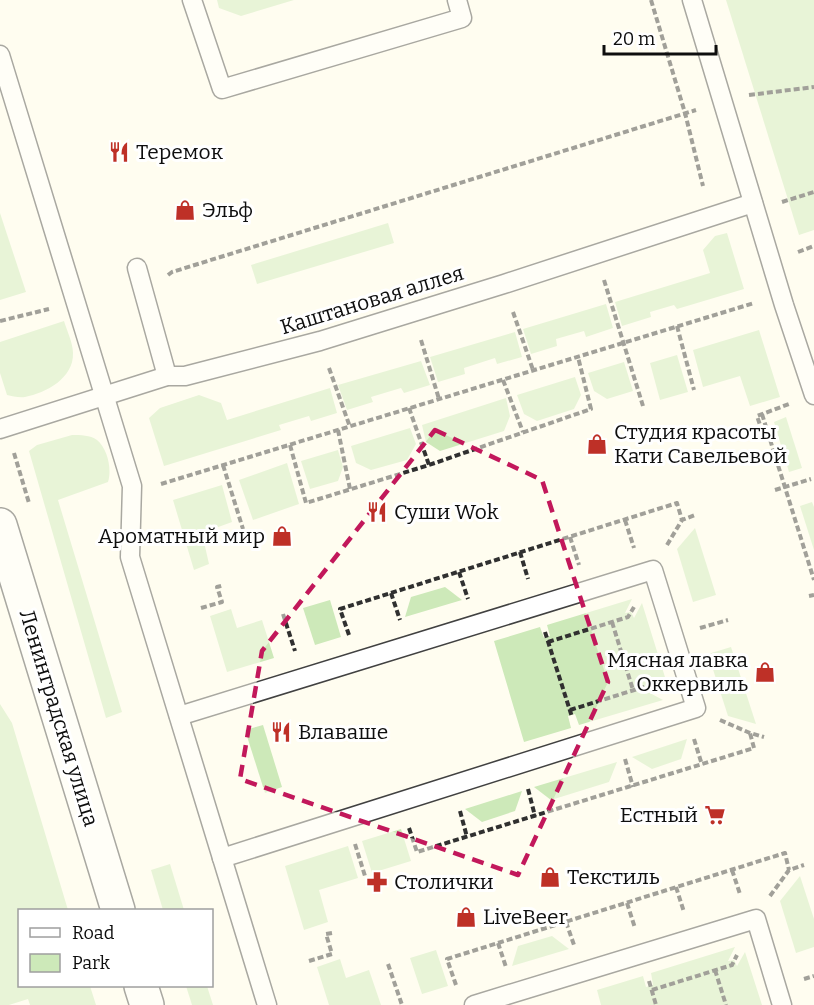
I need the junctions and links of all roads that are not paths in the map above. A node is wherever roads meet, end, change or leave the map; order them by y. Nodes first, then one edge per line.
1 (192, 0) edge
2 (457, 0) edge
3 (692, 0) edge
4 (0, 56) edge
5 (753, 203) junction
6 (137, 268) dead end
7 (167, 376) junction
8 (814, 395) edge
9 (104, 396) junction
10 (0, 429) edge
11 (0, 525) edge
12 (179, 716) junction
13 (222, 858) junction
14 (118, 909) edge
15 (141, 987) edge
16 (147, 1005) edge
17 (267, 1005) edge
18 (474, 1005) edge
19 (782, 1005) edge

1 - 2 lane
3 - 5 lane
4 - 9 lane
5 - 7 lane, Каштановая аллея
5 - 8 lane
6 - 7 lane
7 - 9 lane, Каштановая аллея
9 - 10 lane, Каштановая аллея
9 - 12 lane
11 - 14 street, Ленинградская улица
12 - 13 lane
12 - 13 lane
13 - 17 lane
15 - 16 street
18 - 19 lane

